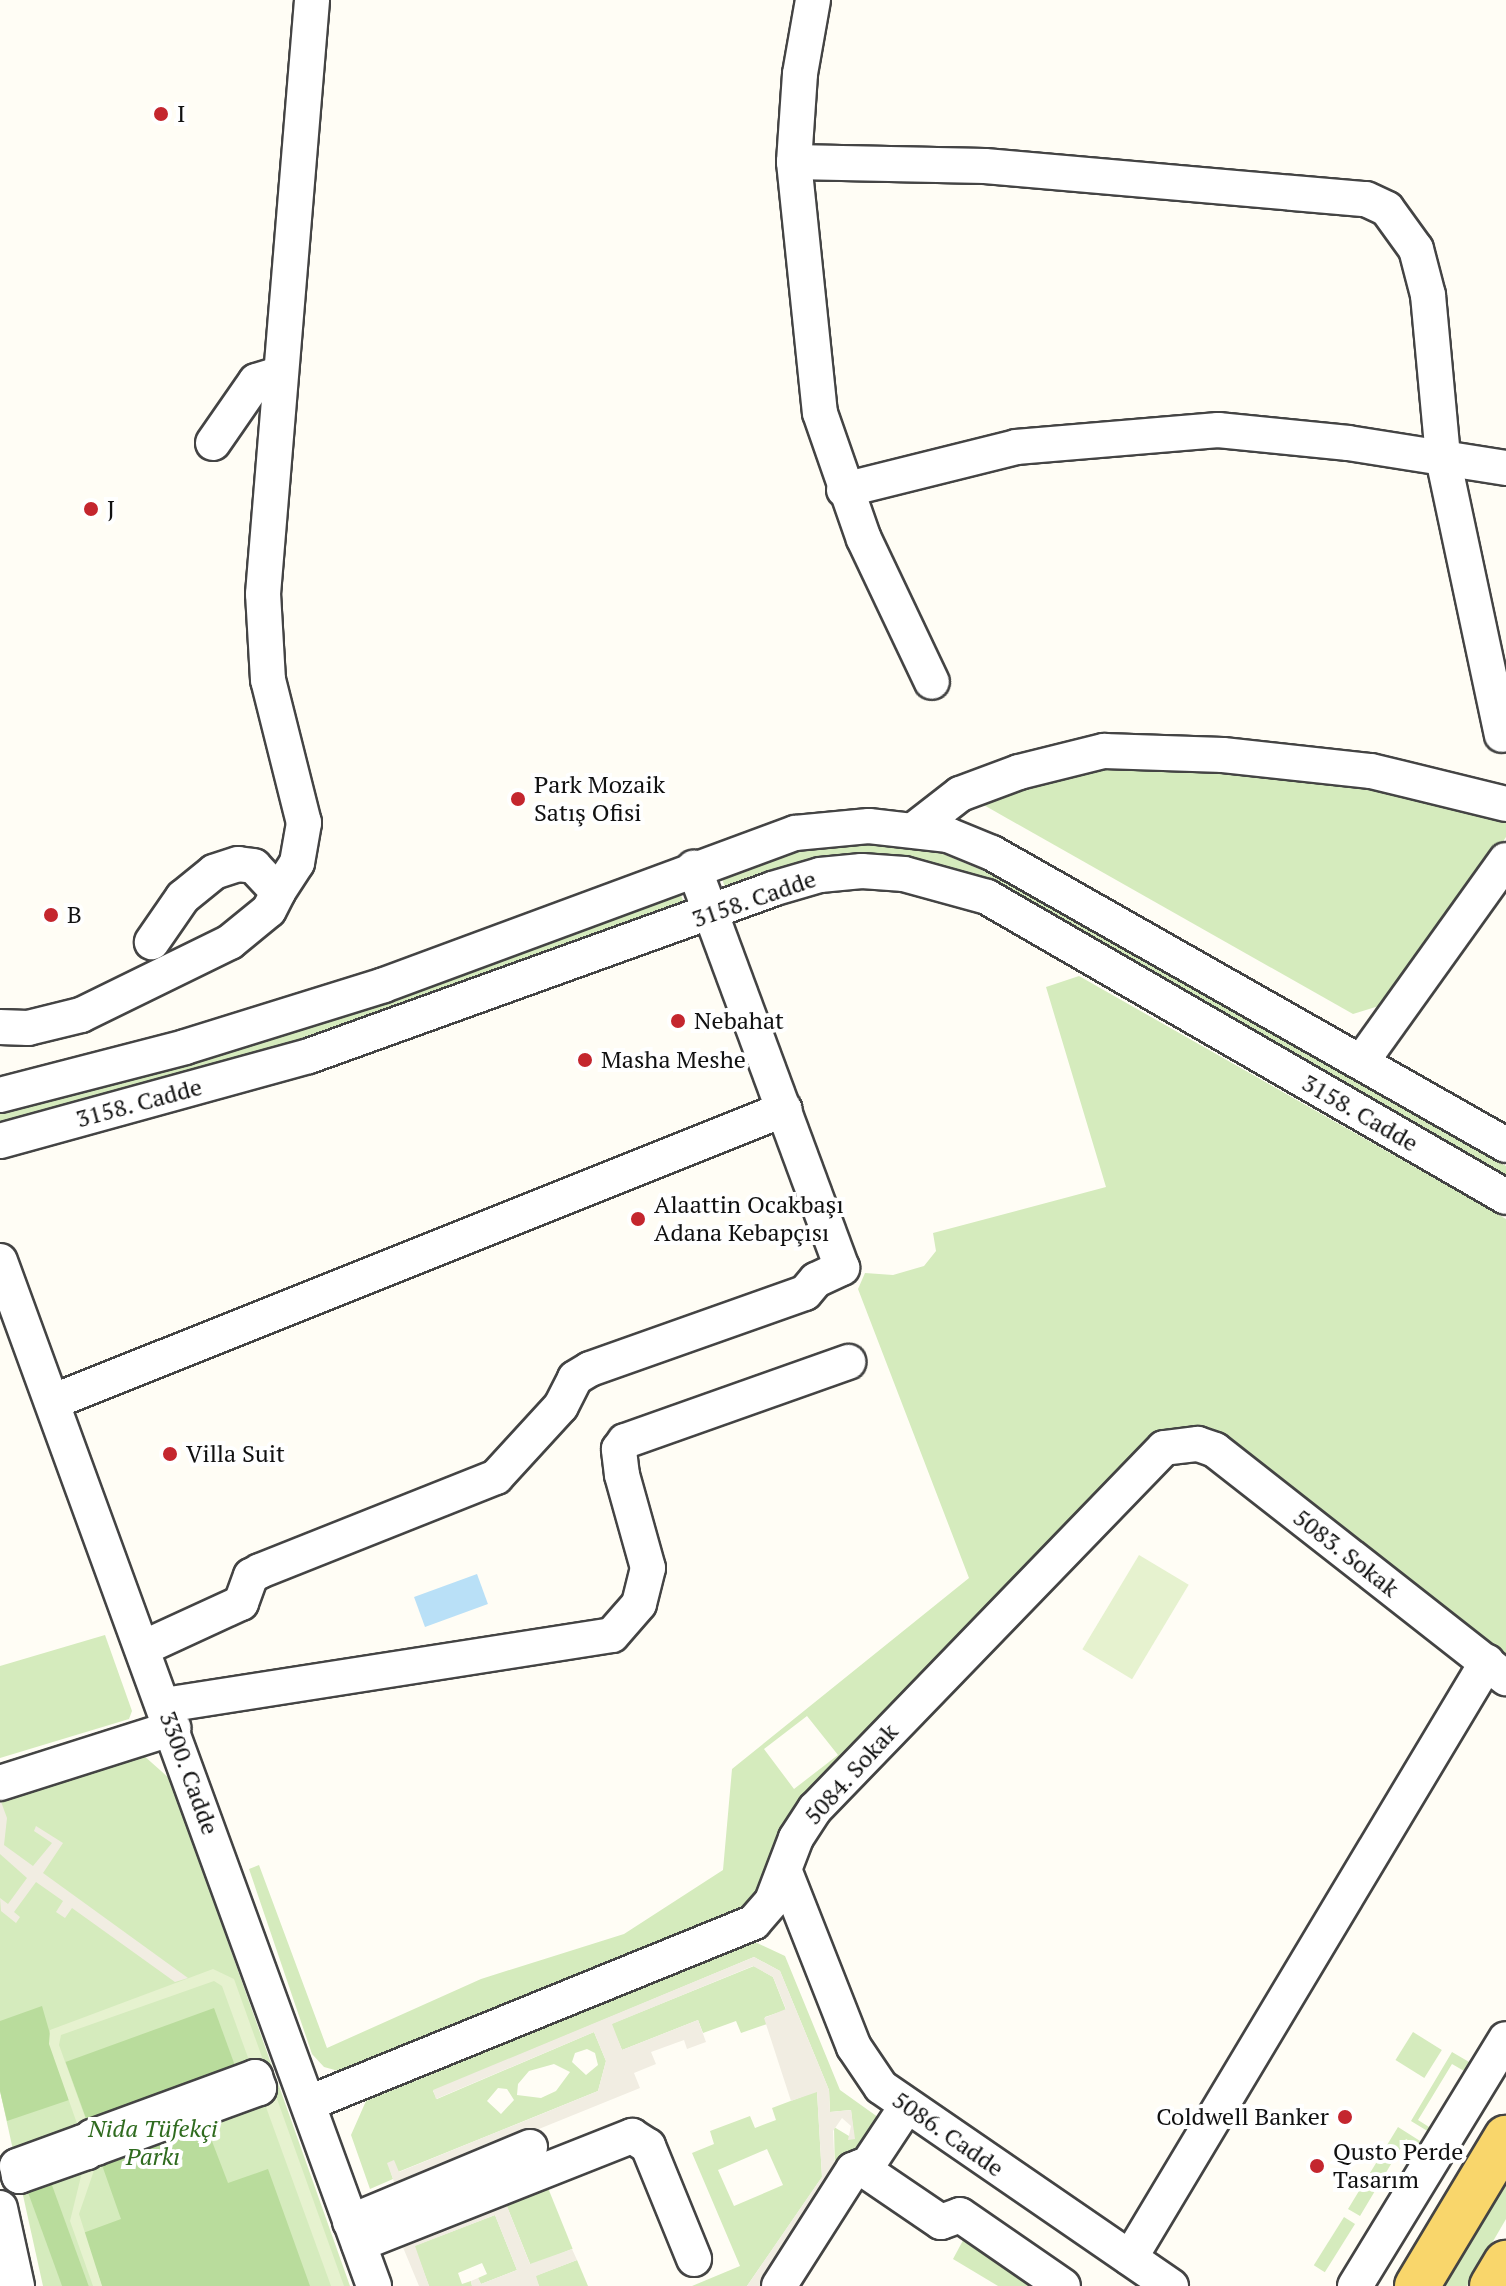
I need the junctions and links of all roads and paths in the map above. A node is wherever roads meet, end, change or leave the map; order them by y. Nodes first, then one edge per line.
1 (312, 0) edge
2 (813, 0) edge
3 (794, 162) junction
4 (279, 374) junction
5 (213, 443) dead end
6 (1443, 458) junction
7 (1506, 468) edge
8 (844, 490) junction
9 (932, 682) dead end
10 (1502, 735) dead end
11 (1506, 804) edge
12 (915, 829) junction
13 (1506, 860) edge
14 (694, 868) junction
15 (278, 892) junction
16 (710, 913) junction
17 (152, 942) dead end
18 (0, 1027) edge
19 (1362, 1061) junction
20 (0, 1095) edge
21 (785, 1109) junction
22 (0, 1141) edge
23 (1506, 1145) edge
24 (1506, 1197) edge
25 (0, 1261) edge
26 (848, 1362) dead end
27 (52, 1402) junction
28 (1179, 1444) joint
29 (143, 1648) junction
30 (1496, 1670) edge
31 (169, 1717) junction
32 (0, 1783) edge
33 (785, 1872) junction
34 (1506, 2039) edge
35 (309, 2103) junction
36 (906, 2107) junction
37 (1506, 2138) edge
38 (530, 2147) dead end
39 (865, 2169) junction
40 (0, 2208) edge
41 (403, 2213) junction
42 (354, 2233) junction
43 (1130, 2258) junction
44 (694, 2259) dead end
45 (1506, 2263) edge
46 (17, 2286) edge
47 (374, 2286) edge
48 (779, 2286) edge
49 (1063, 2286) edge
50 (1171, 2286) edge
51 (1355, 2286) edge
52 (1417, 2286) edge
53 (1492, 2286) edge

1 - 4 street
2 - 3 street
3 - 6 street
3 - 8 street
4 - 5 street
4 - 15 street
6 - 7 street
6 - 8 street
6 - 10 street
8 - 9 street
11 - 12 street
12 - 14 street, 3158. Cadde
12 - 19 street, 3158. Cadde
13 - 19 street
14 - 16 street
14 - 20 street, 3158. Cadde
15 - 17 street
15 - 18 street
16 - 21 street
16 - 22 street, 3158. Cadde
16 - 24 street, 3158. Cadde
19 - 23 street, 3158. Cadde
21 - 27 street
21 - 29 street
25 - 27 street, 3300. Cadde
26 - 31 street
27 - 29 street, 3300. Cadde
28 - 30 street, 5083. Sokak
28 - 33 street, 5084. Sokak
29 - 31 street, 3300. Cadde
30 - 43 street
31 - 32 street
31 - 35 street, 3300. Cadde
33 - 35 street, 5084. Sokak
33 - 36 street, 5086. Cadde
34 - 51 street
35 - 42 street, 3300. Cadde
36 - 39 street
36 - 43 street, 5086. Cadde
37 - 52 main road
38 - 41 street
39 - 48 street
39 - 49 street
40 - 46 street
41 - 42 street
41 - 44 street
42 - 47 street, 3300. Cadde
43 - 50 street, 5086. Cadde
45 - 53 main road

